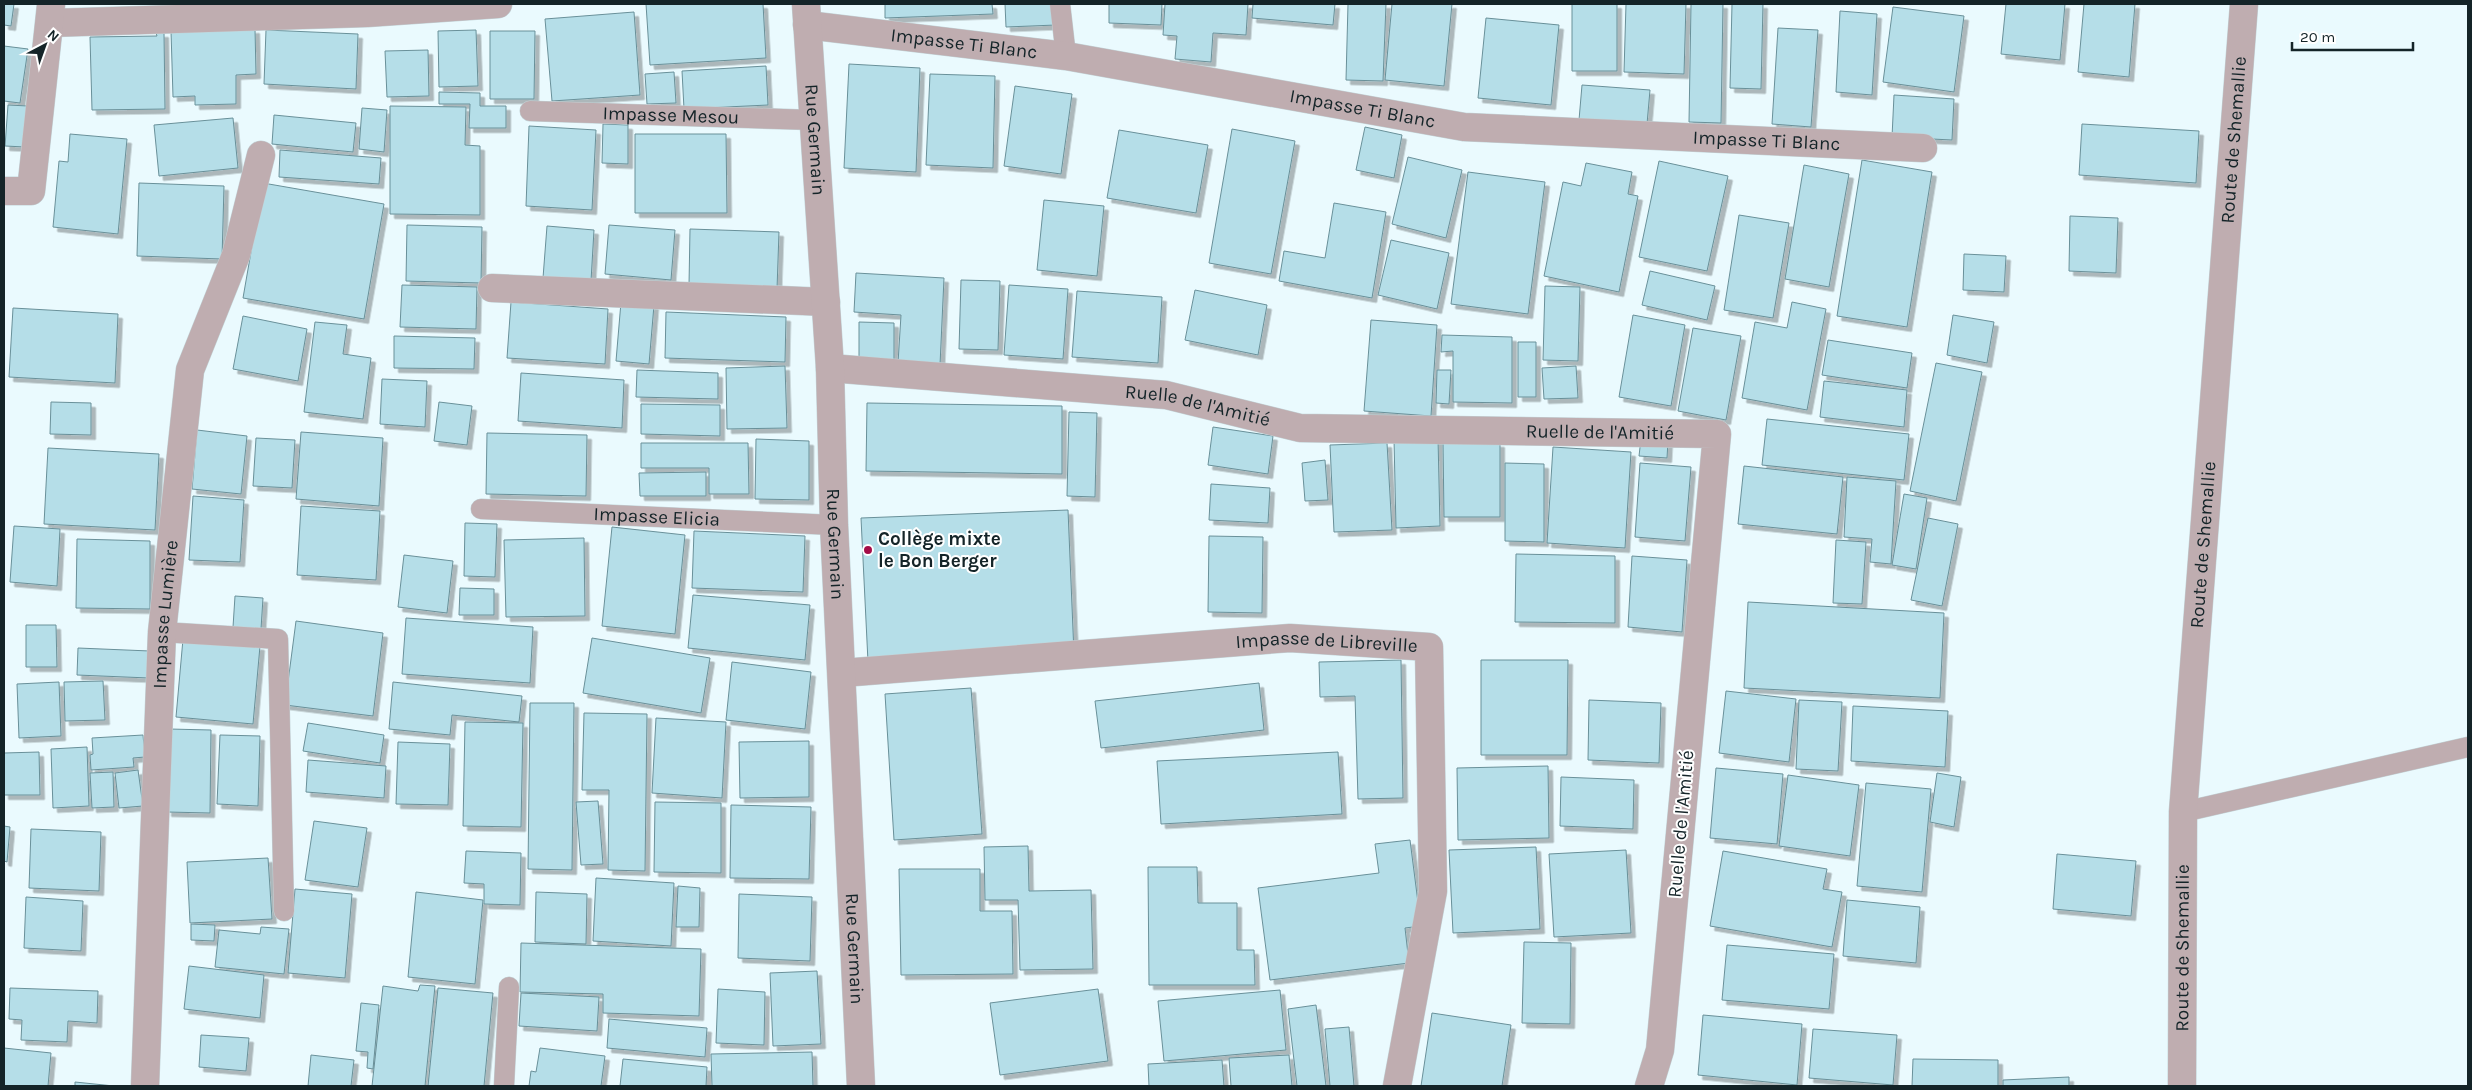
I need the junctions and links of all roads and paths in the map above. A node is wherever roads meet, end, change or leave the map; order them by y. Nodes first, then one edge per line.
1 (498, 4) edge
2 (1060, 4) edge
3 (2244, 4) edge
4 (51, 13) edge
5 (807, 14) edge
6 (1066, 56) junction
7 (530, 111) dead end
8 (813, 120) junction
9 (1923, 148) dead end
10 (261, 155) dead end
11 (4, 191) edge
12 (492, 288) dead end
13 (826, 302) junction
14 (830, 368) junction
15 (481, 509) dead end
16 (834, 525) junction
17 (162, 632) junction
18 (842, 673) junction
19 (2468, 747) edge
20 (2184, 812) junction
21 (284, 911) dead end
22 (509, 987) dead end
23 (145, 1086) edge
24 (504, 1086) edge
25 (861, 1086) edge
26 (1397, 1086) edge
27 (1649, 1086) edge
28 (2182, 1086) edge

1 - 4 street
2 - 6 lane
3 - 20 street, Route de Shemallie
4 - 11 street
5 - 6 street, Impasse Ti Blanc
5 - 8 street, Rue Germain
6 - 9 street, Impasse Ti Blanc
7 - 8 lane, Impasse Mesou
8 - 13 street, Rue Germain
10 - 17 street, Impasse Lumière
12 - 13 street
13 - 14 street, Rue Germain
14 - 16 street, Rue Germain
14 - 27 street, Ruelle de l'Amitié
15 - 16 lane, Impasse Elicia
16 - 18 street, Rue Germain
17 - 21 lane
17 - 23 street, Impasse Lumière
18 - 25 street, Rue Germain
18 - 26 street, Impasse de Libreville
19 - 20 lane
20 - 28 street, Route de Shemallie
22 - 24 lane

